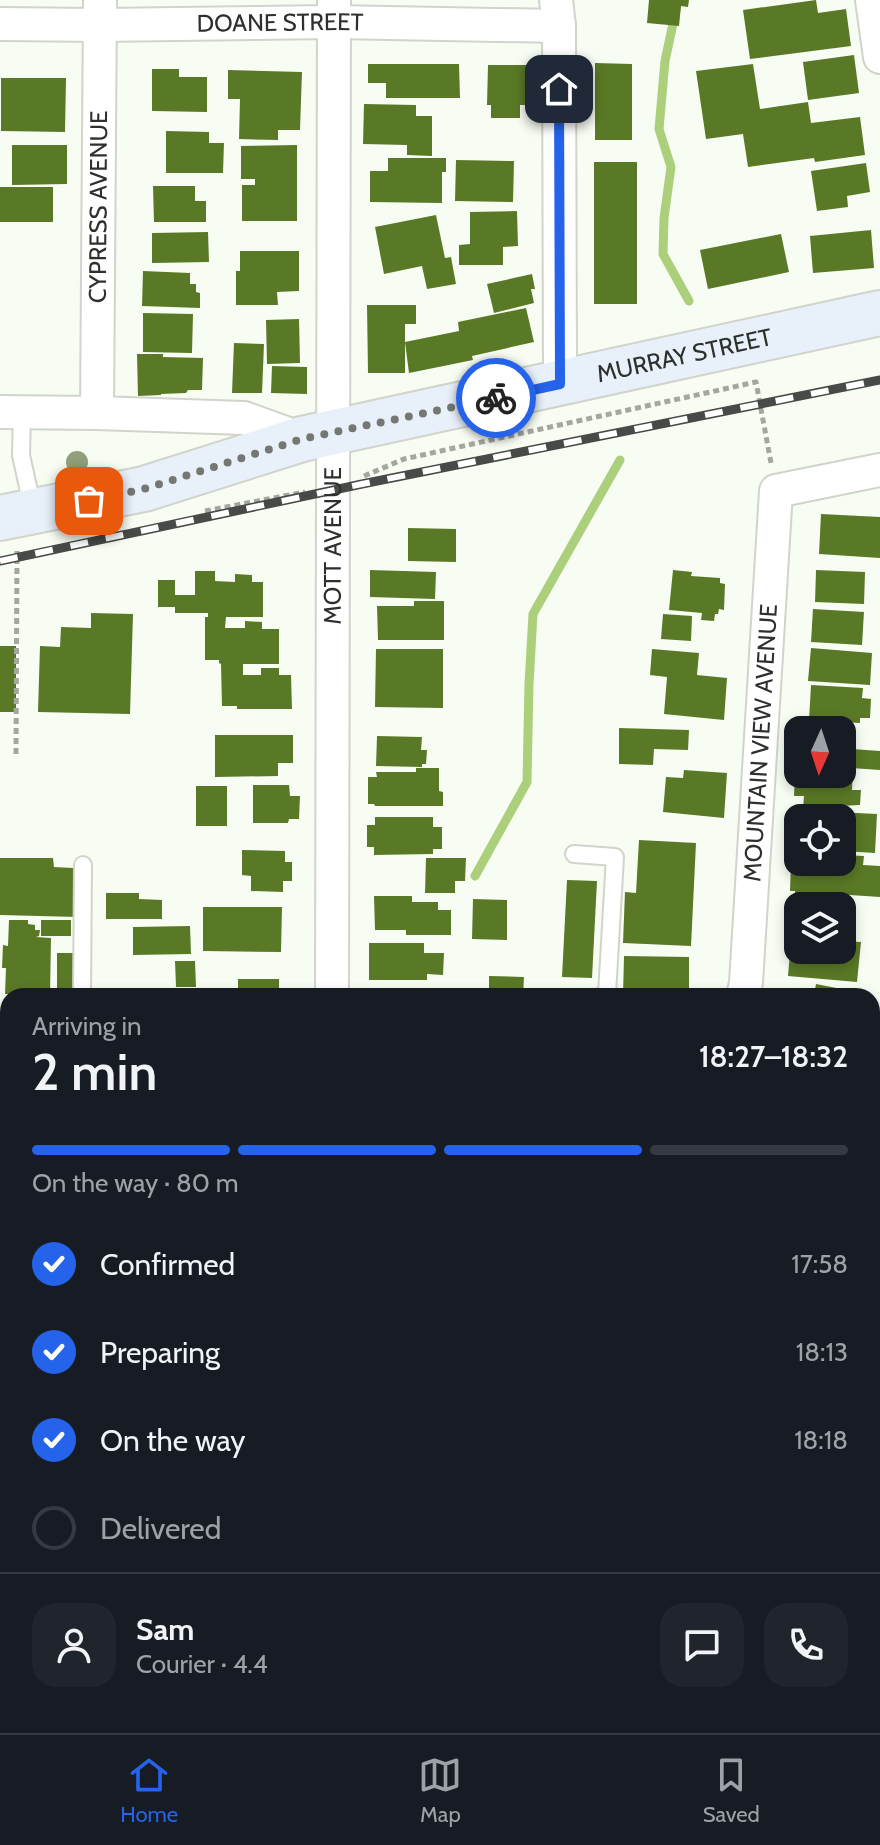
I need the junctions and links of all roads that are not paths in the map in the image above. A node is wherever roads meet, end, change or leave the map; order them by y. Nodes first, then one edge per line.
1 (872, 0) edge
2 (334, 11) edge
3 (100, 13) edge
4 (557, 13) edge
5 (0, 24) edge
6 (880, 57) edge
7 (880, 313) edge
8 (560, 384) junction
9 (11, 412) edge
10 (97, 413) junction
11 (318, 436) junction
12 (880, 470) edge
13 (17, 526) edge
14 (574, 854) dead end
15 (83, 865) dead end
16 (82, 988) edge
17 (332, 988) edge
18 (607, 988) edge
19 (745, 988) edge

1 - 6 street
2 - 3 street, DOANE STREET
2 - 4 street, DOANE STREET
2 - 11 street, MOTT AVENUE
3 - 5 street, DOANE STREET
3 - 10 street, CYPRESS AVENUE
4 - 8 street
7 - 8 main road, MURRAY STREET
8 - 11 main road, MURRAY STREET
9 - 10 street
9 - 13 lane
10 - 11 street
11 - 13 main road, MURRAY STREET
11 - 17 street, MOTT AVENUE
12 - 19 street, MOUNTAIN VIEW AVENUE
14 - 18 lane
15 - 16 lane

